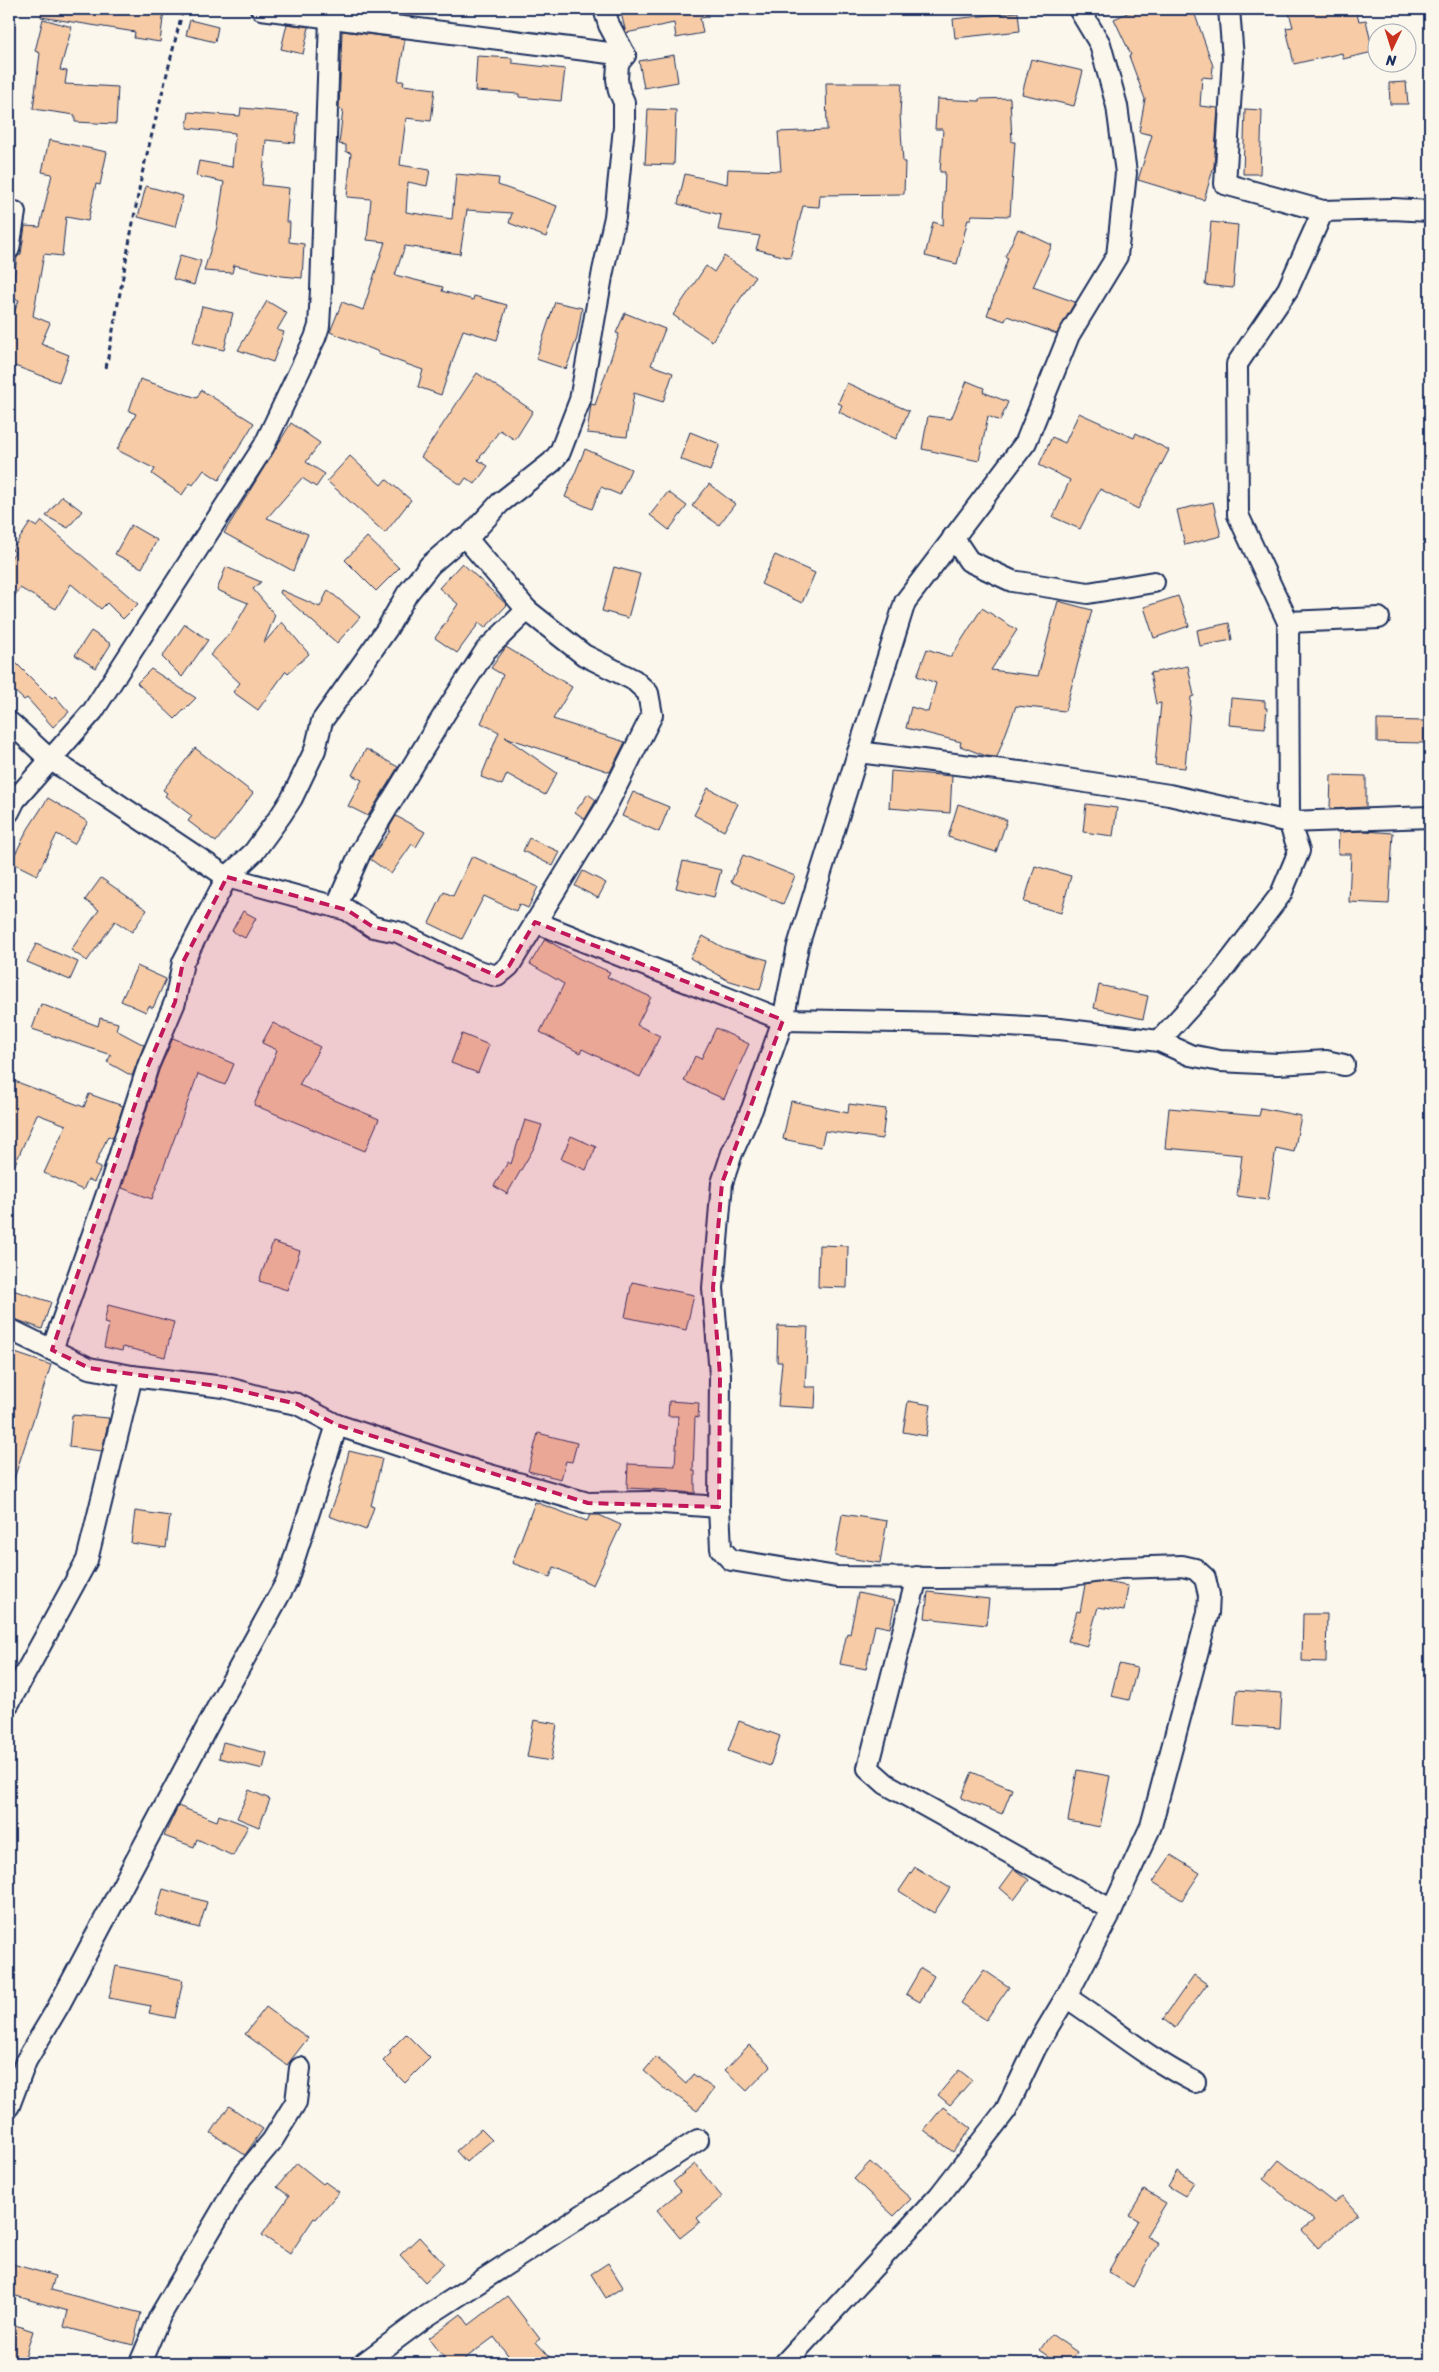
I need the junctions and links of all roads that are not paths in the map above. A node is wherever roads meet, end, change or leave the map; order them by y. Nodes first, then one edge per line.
1 (262, 9) edge
2 (604, 9) edge
3 (1080, 9) edge
4 (1229, 9) edge
5 (319, 14) edge
6 (625, 55) junction
7 (1322, 211) junction
8 (1430, 211) edge
9 (15, 212) dead end
10 (9, 249) edge
11 (953, 538) junction
12 (467, 539) junction
13 (1154, 582) dead end
14 (526, 610) junction
15 (1379, 618) dead end
16 (1288, 622) junction
17 (9, 722) edge
18 (858, 752) junction
19 (49, 760) junction
20 (9, 812) edge
21 (1430, 816) edge
22 (1289, 822) junction
23 (227, 877) junction
24 (336, 907) junction
25 (535, 922) junction
26 (783, 1020) junction
27 (1159, 1042) junction
28 (1344, 1065) dead end
29 (9, 1329) edge
30 (52, 1350) junction
31 (132, 1376) junction
32 (337, 1425) junction
33 (719, 1507) junction
34 (917, 1577) junction
35 (9, 1703) edge
36 (1112, 1910) junction
37 (1066, 1997) junction
38 (300, 2068) dead end
39 (1194, 2082) dead end
40 (9, 2106) edge
41 (698, 2140) dead end
42 (140, 2363) edge
43 (364, 2363) edge
44 (785, 2363) edge

1 - 5 street
2 - 6 street
3 - 11 street
4 - 7 street
5 - 6 street
5 - 19 street
6 - 12 street
7 - 8 street
7 - 16 street
9 - 10 street
11 - 13 street
11 - 18 street
12 - 14 street
12 - 23 street
14 - 24 street
14 - 25 street
15 - 16 street
16 - 22 street
17 - 19 street
18 - 22 street
18 - 26 street
19 - 20 street
19 - 23 street
21 - 22 street
22 - 27 street
23 - 24 street
23 - 30 street
24 - 25 street
25 - 26 street
26 - 27 street
26 - 33 street
27 - 28 street
29 - 30 street
30 - 31 street
31 - 32 street
31 - 35 street
32 - 33 street
32 - 40 street
33 - 34 street
34 - 36 street
34 - 36 street
36 - 37 street
37 - 39 street
37 - 44 street
38 - 42 street
41 - 43 street

